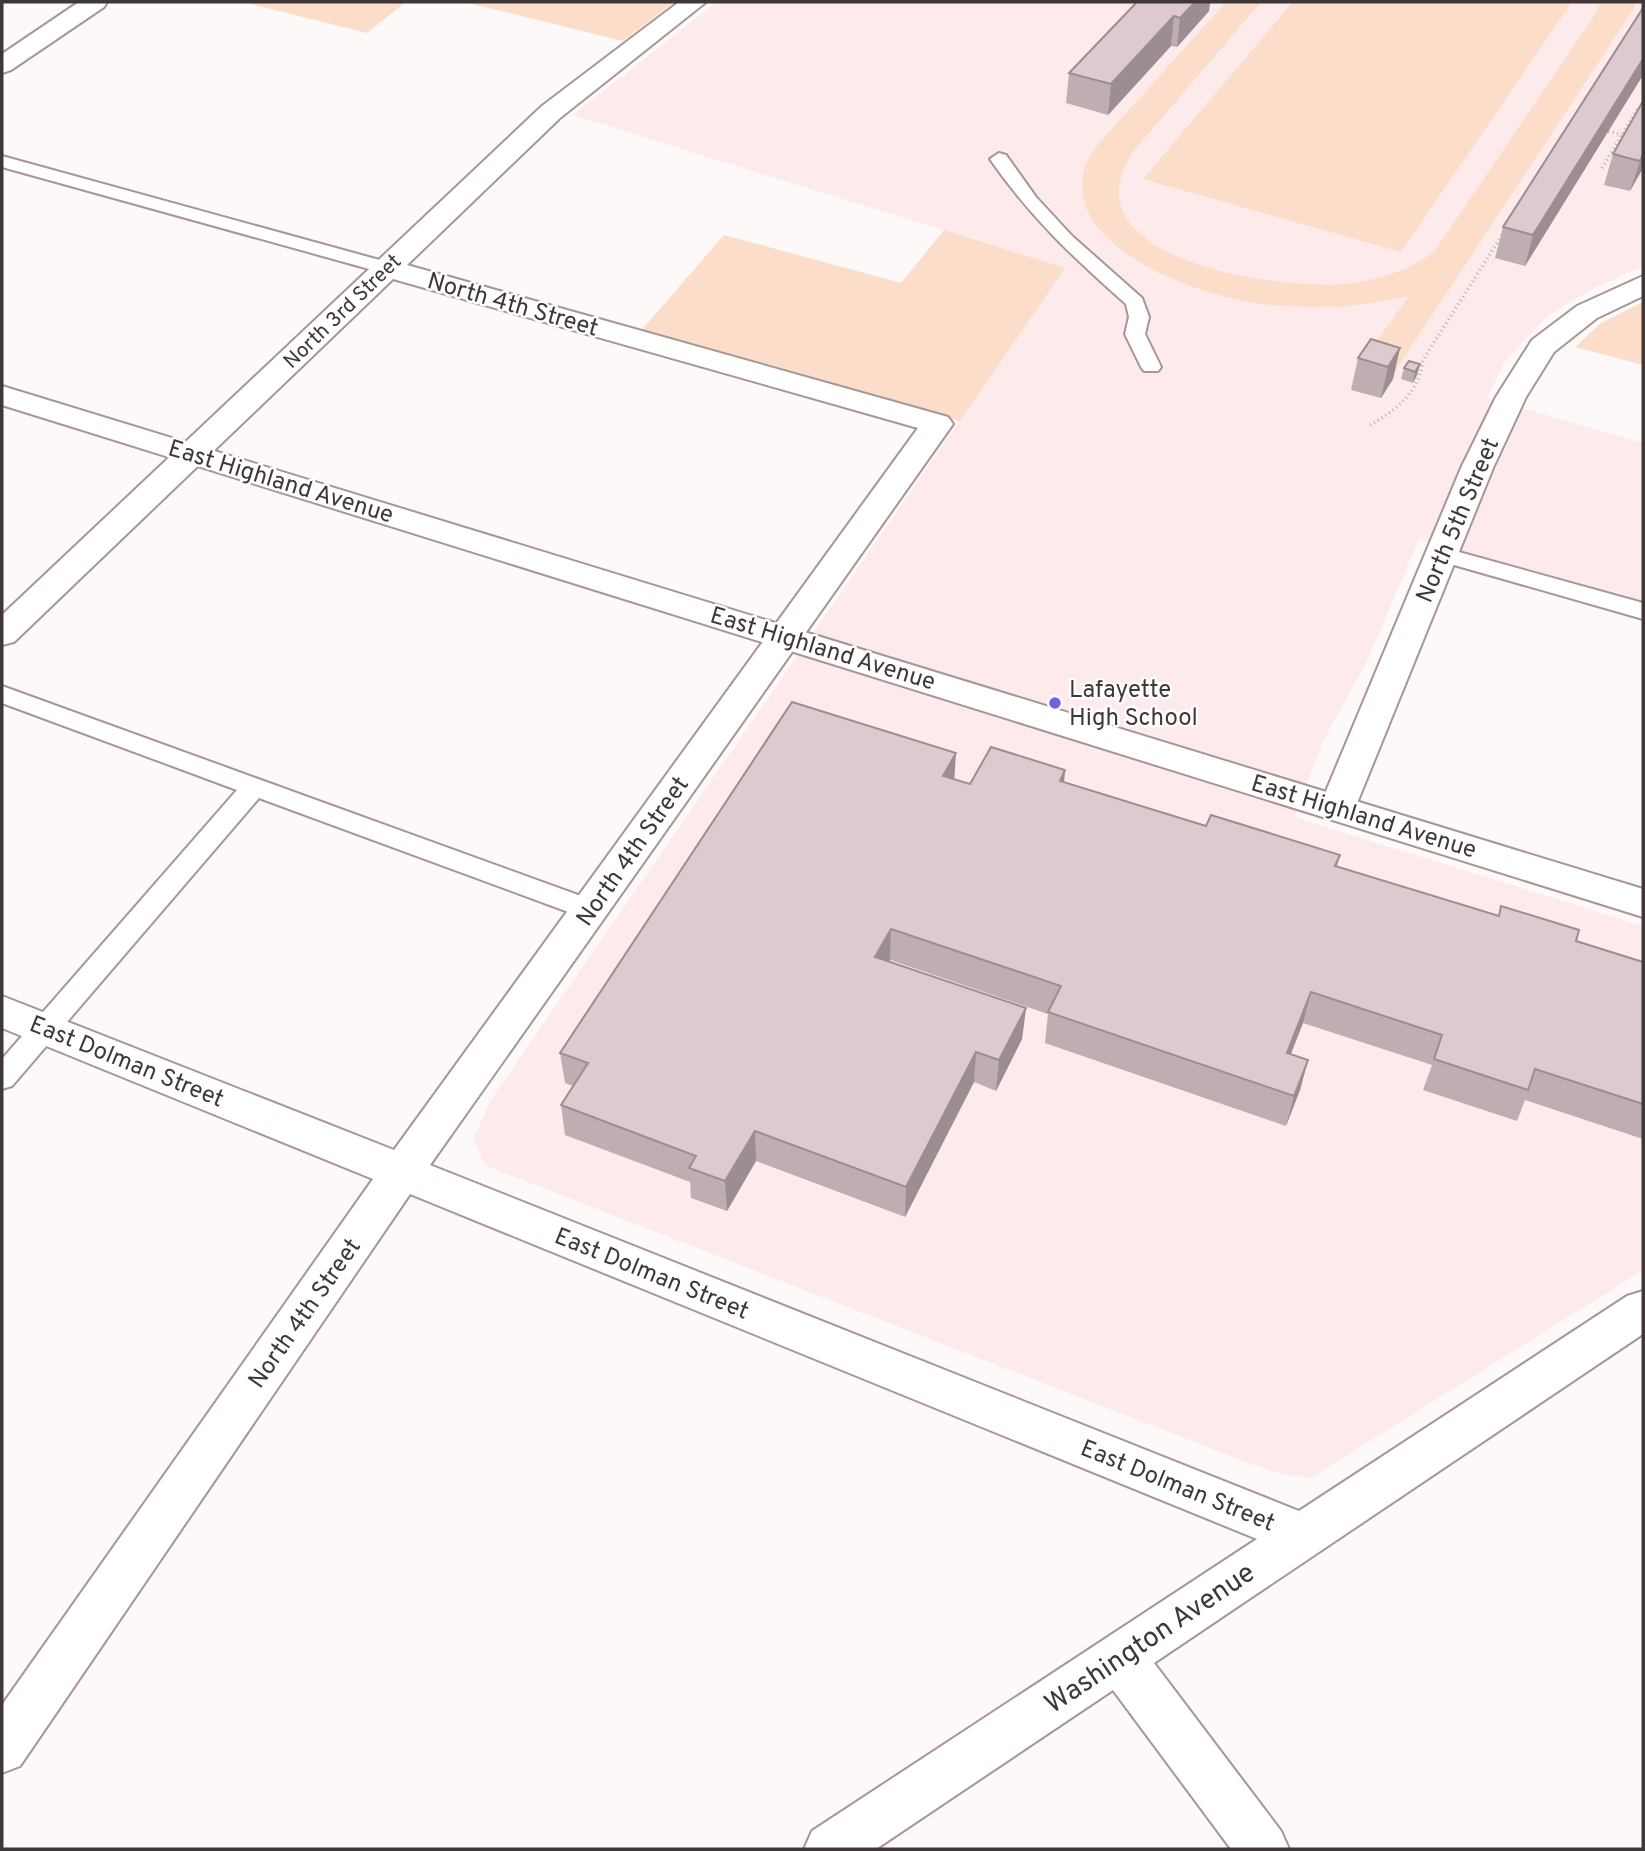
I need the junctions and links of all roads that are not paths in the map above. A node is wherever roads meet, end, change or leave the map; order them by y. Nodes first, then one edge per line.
1 (95, 2) edge
2 (694, 2) edge
3 (2, 65) edge
4 (999, 159) dead end
5 (2, 161) edge
6 (387, 268) junction
7 (1643, 285) edge
8 (1151, 367) dead end
9 (2, 395) edge
10 (192, 453) junction
11 (1441, 554) junction
12 (1643, 611) edge
13 (2, 634) edge
14 (784, 636) junction
15 (2, 694) edge
16 (254, 787) junction
17 (1337, 808) junction
18 (1643, 904) edge
19 (591, 910) junction
20 (2, 1010) edge
21 (46, 1028) junction
22 (2, 1077) edge
23 (402, 1172) junction
24 (1643, 1310) edge
25 (1303, 1535) junction
26 (1119, 1657) junction
27 (2, 1748) edge
28 (830, 1849) edge
29 (1263, 1849) edge

1 - 3 street
2 - 6 street, North 3rd Street
4 - 8 lane
5 - 6 lane
6 - 10 street, North 3rd Street
6 - 14 street, North 4th Street
7 - 11 street, North 5th Street
9 - 10 street, East Highland Avenue
10 - 13 street, North 3rd Street
10 - 14 street, East Highland Avenue
11 - 12 lane
11 - 17 street, North 5th Street
14 - 17 street, East Highland Avenue
14 - 19 street, North 4th Street
15 - 16 lane
16 - 19 lane
16 - 21 lane
17 - 18 street, East Highland Avenue
19 - 23 street, North 4th Street
20 - 21 street, East Dolman Street
21 - 22 lane
21 - 23 street, East Dolman Street
23 - 25 street, East Dolman Street
23 - 27 street, North 4th Street
24 - 25 street, Washington Avenue
25 - 26 street, Washington Avenue
26 - 28 street, Washington Avenue
26 - 29 street

